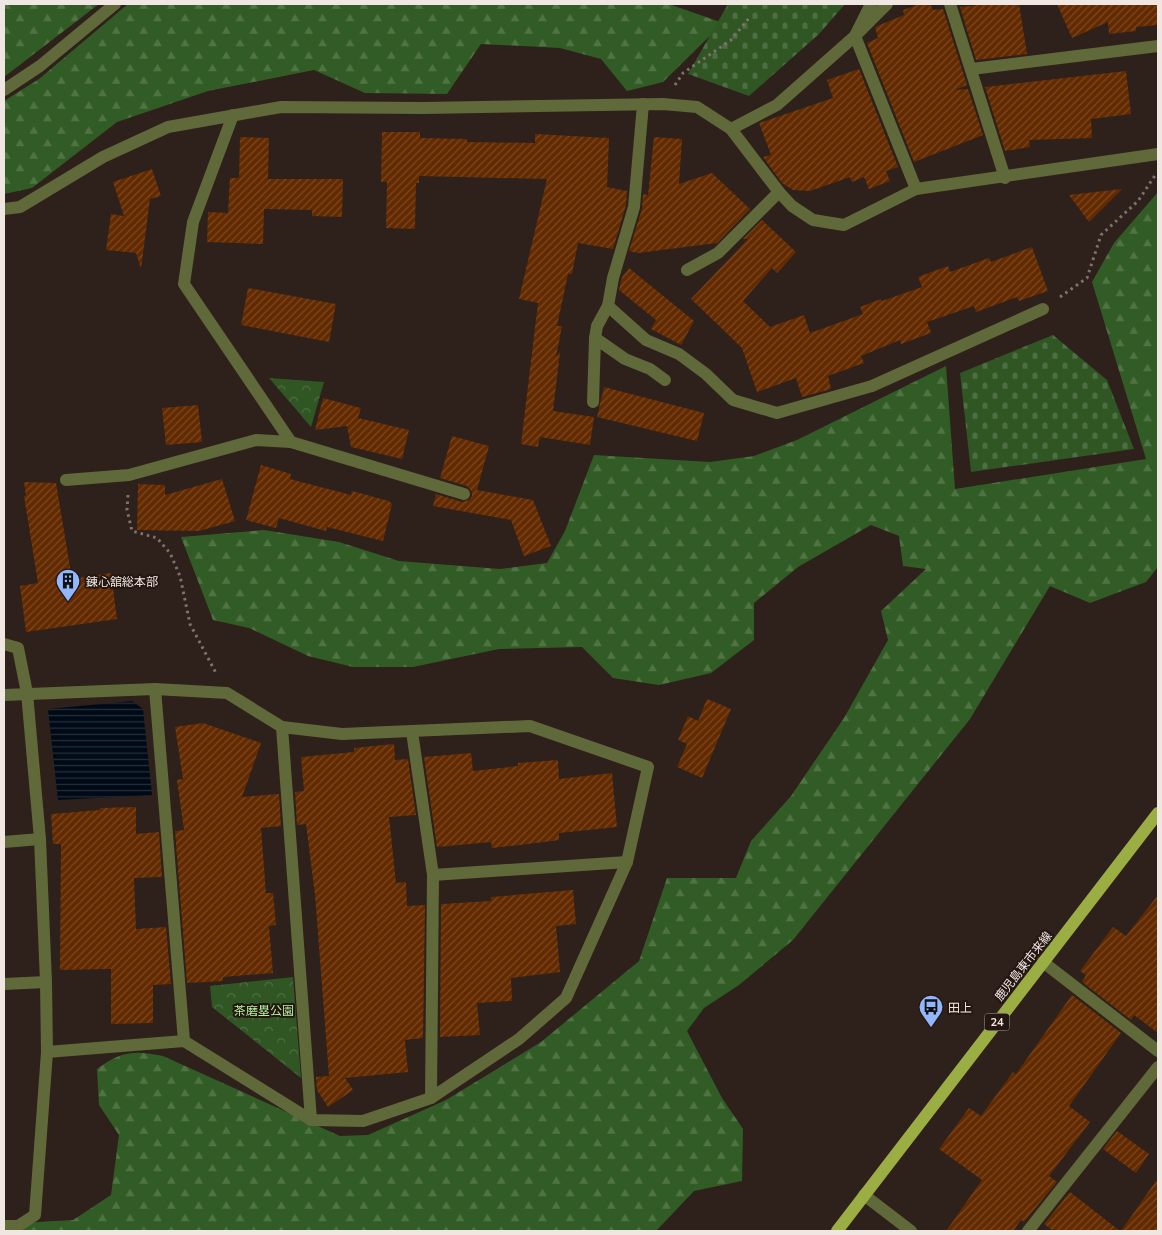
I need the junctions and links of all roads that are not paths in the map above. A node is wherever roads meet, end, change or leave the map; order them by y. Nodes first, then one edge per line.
1 (114, 4) edge
2 (871, 4) edge
3 (887, 4) edge
4 (950, 4) edge
5 (855, 36) junction
6 (1158, 46) edge
7 (972, 68) junction
8 (4, 90) edge
9 (643, 104) junction
10 (233, 115) junction
11 (731, 129) junction
12 (1158, 154) edge
13 (1005, 178) junction
14 (916, 189) junction
15 (779, 192) junction
16 (4, 209) edge
17 (687, 270) dead end
18 (608, 306) junction
19 (1043, 309) road end
20 (595, 338) junction
21 (665, 380) dead end
22 (593, 402) dead end
23 (291, 442) junction
24 (66, 480) dead end
25 (464, 494) dead end
26 (4, 644) edge
27 (154, 689) junction
28 (26, 693) junction
29 (4, 695) edge
30 (282, 727) junction
31 (412, 732) junction
32 (1158, 813) edge
33 (40, 839) junction
34 (4, 842) edge
35 (628, 862) junction
36 (433, 875) junction
37 (1043, 962) junction
38 (46, 982) junction
39 (4, 984) edge
40 (184, 1041) junction
41 (1158, 1051) edge
42 (47, 1052) junction
43 (1158, 1067) edge
44 (431, 1098) junction
45 (310, 1120) junction
46 (864, 1195) junction
47 (4, 1226) edge
48 (837, 1231) edge
49 (911, 1231) edge
50 (1028, 1231) edge

1 - 8 street
2 - 5 street
3 - 5 street
4 - 7 street
5 - 11 street
5 - 14 street
6 - 7 street
7 - 13 street
9 - 10 street
9 - 11 street
9 - 18 street
10 - 16 street
10 - 23 street
11 - 15 street
12 - 13 street
13 - 14 street
14 - 15 street
15 - 17 street
18 - 19 street
18 - 20 street
20 - 21 street
20 - 22 street
23 - 24 street
23 - 25 street
26 - 28 street
27 - 28 street
27 - 30 street
27 - 40 street
28 - 29 street
28 - 33 street
30 - 31 street
30 - 45 street
31 - 35 street
31 - 36 street
32 - 37 main road, 鹿児島東市来線 / 24
33 - 34 street
33 - 38 street
35 - 36 street
35 - 44 street
36 - 44 street
37 - 41 street
37 - 46 main road, 鹿児島東市来線 / 24
38 - 39 street
38 - 42 street
40 - 42 street
40 - 45 street
42 - 47 street
43 - 50 street
44 - 45 street
46 - 48 main road, 鹿児島東市来線 / 24
46 - 49 street

